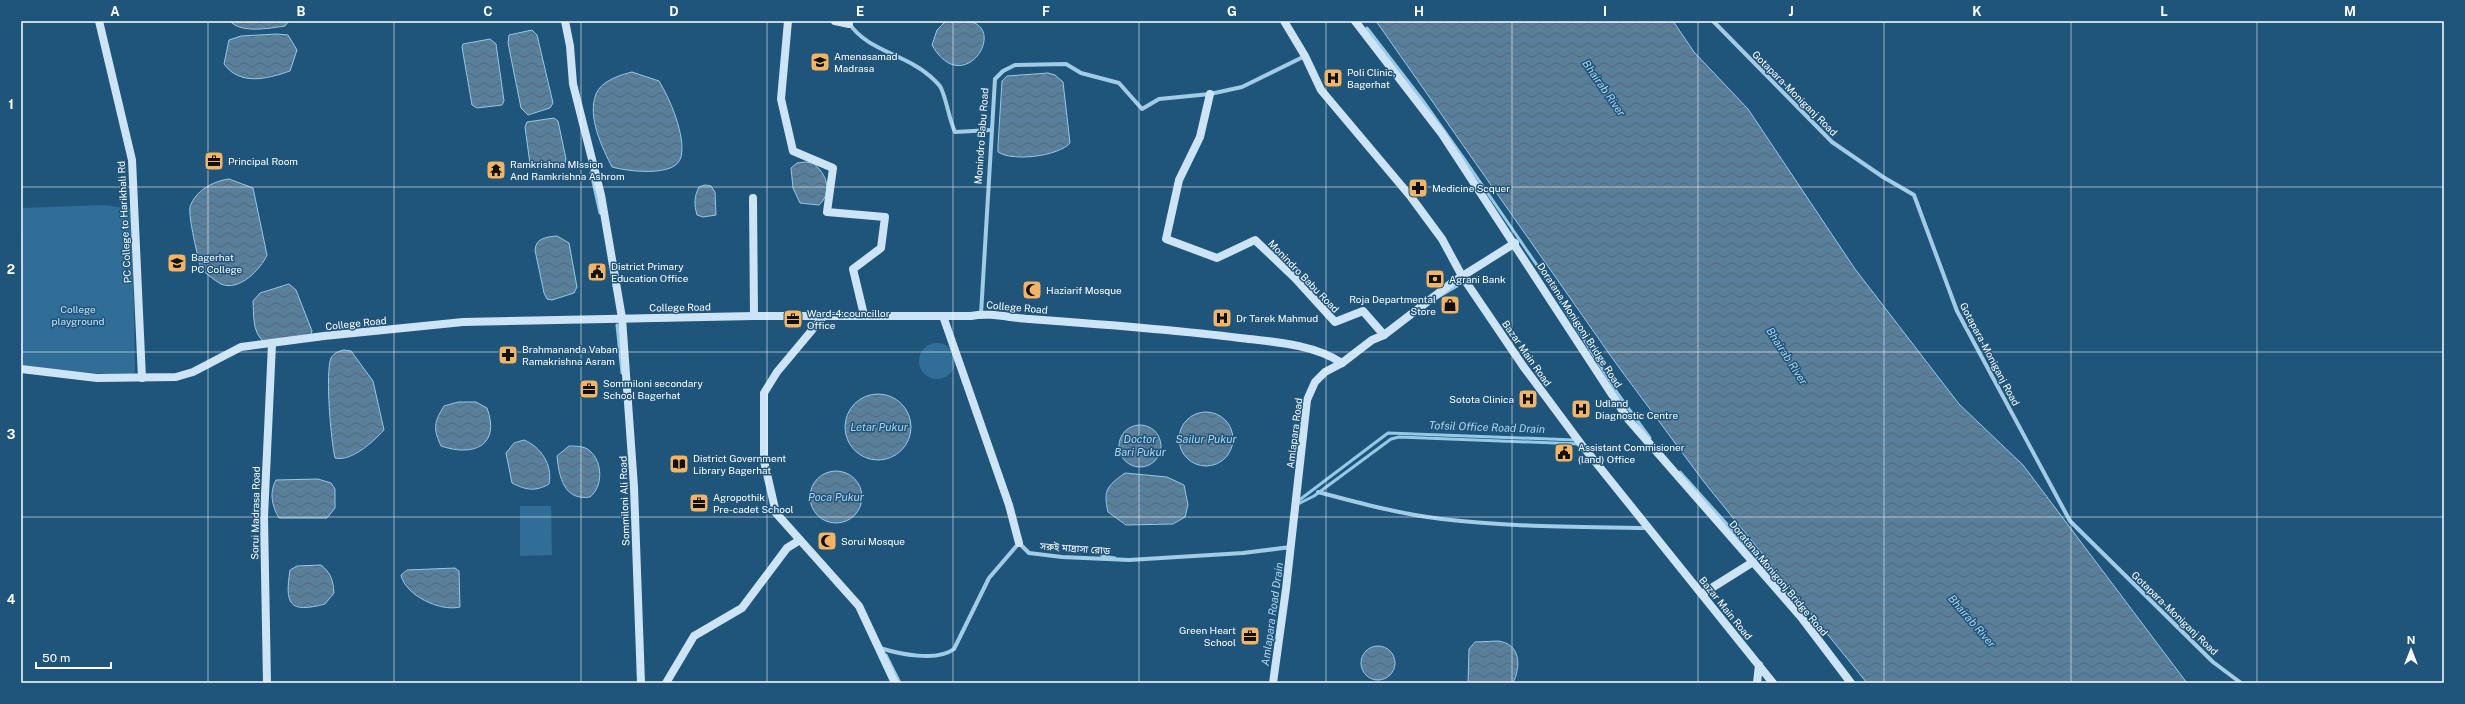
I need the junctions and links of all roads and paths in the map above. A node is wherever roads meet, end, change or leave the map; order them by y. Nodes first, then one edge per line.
1 (99, 21) edge
2 (565, 21) edge
3 (788, 21) edge
4 (835, 21) edge
5 (1284, 21) edge
6 (1355, 21) edge
7 (1713, 21) edge
8 (849, 22) edge
9 (1305, 56) junction
10 (1210, 94) junction
11 (991, 130) junction
12 (753, 198) dead end
13 (1515, 243) junction
14 (1462, 276) junction
15 (981, 314) junction
16 (864, 315) junction
17 (754, 316) junction
18 (943, 316) junction
19 (823, 317) junction
20 (622, 318) junction
21 (1384, 335) junction
22 (272, 344) junction
23 (1342, 363) junction
24 (21, 369) edge
25 (142, 378) junction
26 (1318, 492) dead end
27 (1648, 528) junction
28 (800, 540) junction
29 (1019, 543) junction
30 (1291, 547) junction
31 (1753, 562) junction
32 (1702, 594) junction
33 (878, 648) junction
34 (1759, 665) junction
35 (267, 683) edge
36 (641, 683) edge
37 (666, 683) edge
38 (895, 683) edge
39 (1272, 683) edge
40 (1757, 683) edge
41 (1774, 683) edge
42 (1851, 683) edge
43 (2241, 683) edge

1 - 25 street, PC College to Harikhali Rd
2 - 20 street, Sommiloni Ali Road
3 - 16 street
4 - 8 street
5 - 9 street, Bazar Main Road
6 - 13 street, Doratana Monigonj Bridge Road
7 - 43 street, Gotapara-Moniganj Road
8 - 11 street
9 - 10 street, Monindro Babu Road
9 - 14 street, Bazar Main Road
10 - 11 street, Monindro Babu Road
10 - 21 street, Monindro Babu Road
11 - 15 street, Monindro Babu Road
12 - 17 street
13 - 14 street, Amlapara Road
13 - 31 street, Doratana Monigonj Bridge Road
14 - 21 street, Amlapara Road
14 - 27 street, Bazar Main Road
15 - 18 street, College Road
15 - 23 street, College Road
16 - 18 street, College Road
16 - 19 street, College Road
17 - 19 street, College Road
17 - 20 street, College Road
18 - 29 street
19 - 28 street
20 - 22 street, College Road
20 - 36 street, Sommiloni Ali Road
21 - 23 street, Amlapara Road
22 - 25 street, College Road
22 - 35 street, Sorui Madrasa Road
23 - 30 street, Amlapara Road
24 - 25 street, College Road
26 - 27 street
27 - 32 street, Bazar Main Road
28 - 33 street
28 - 37 street
29 - 30 street, সরুই মাদ্রাসা রোড
29 - 33 street
30 - 39 street, Amlapara Road
31 - 32 street
31 - 42 street, Doratana Monigonj Bridge Road
32 - 34 street, Bazar Main Road
33 - 38 street
34 - 40 street
34 - 41 street, Bazar Main Road

